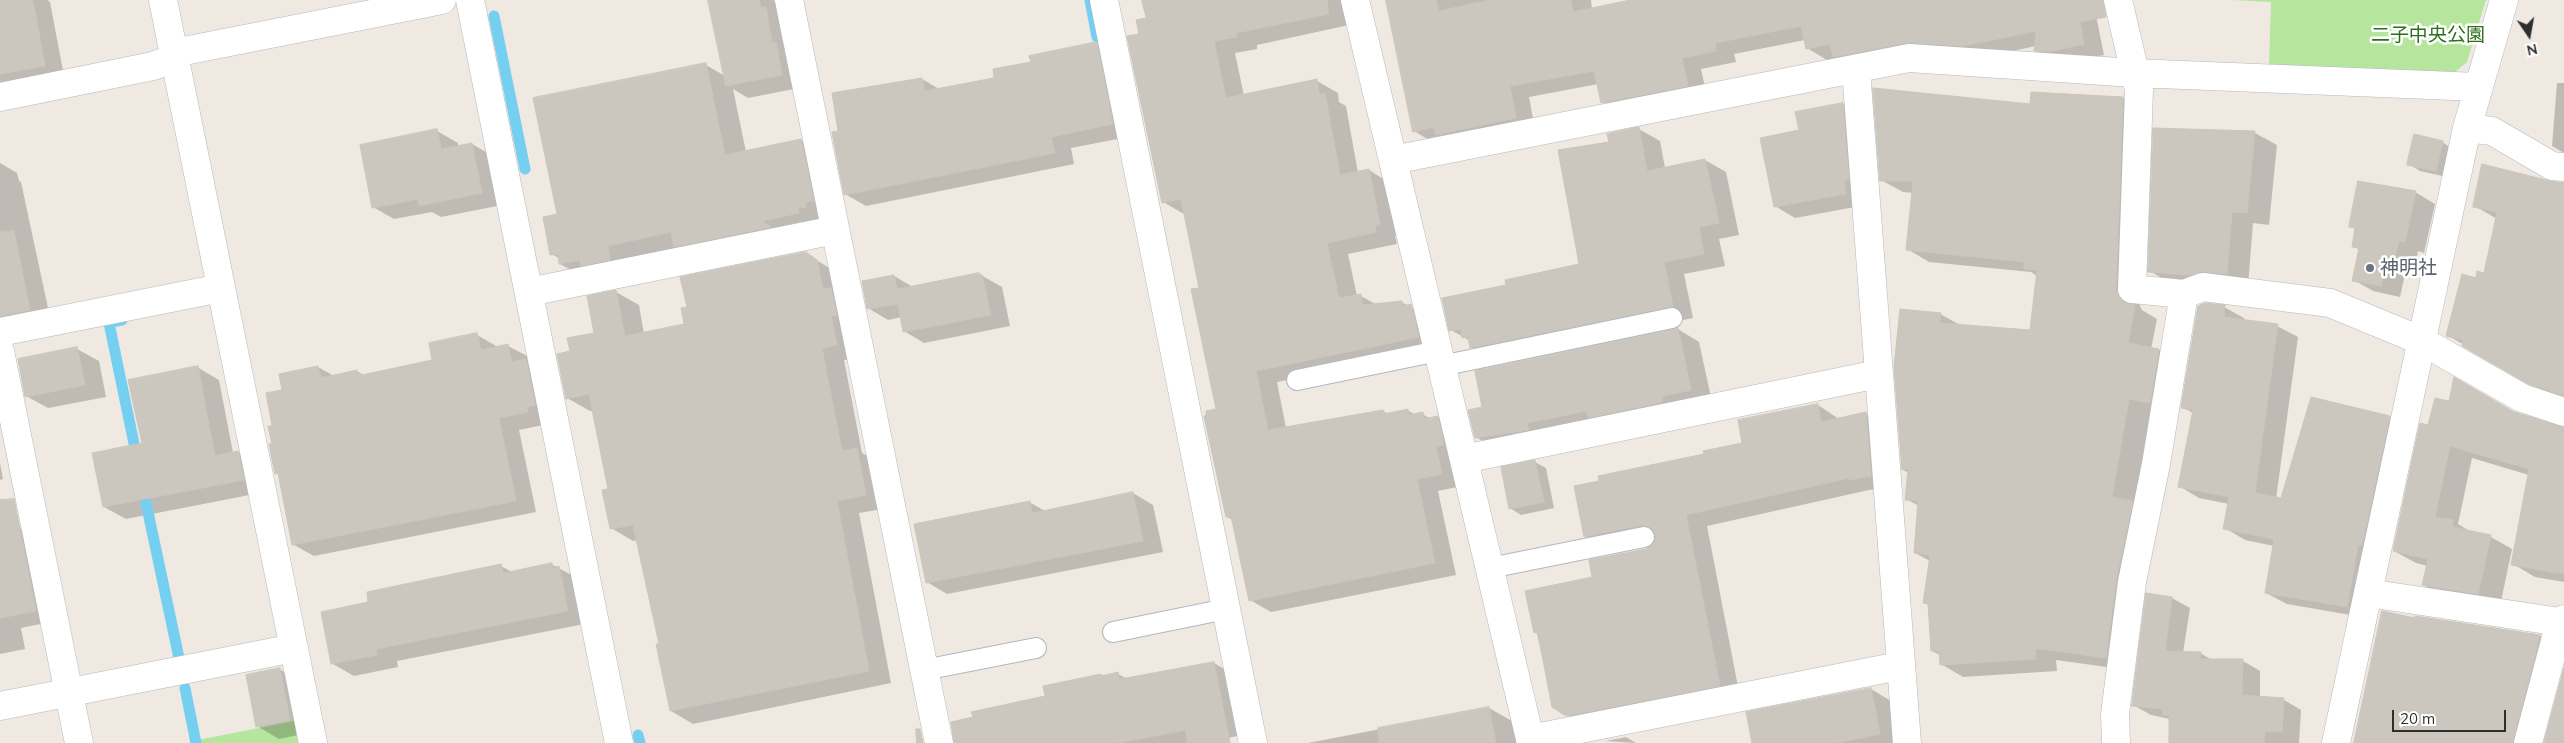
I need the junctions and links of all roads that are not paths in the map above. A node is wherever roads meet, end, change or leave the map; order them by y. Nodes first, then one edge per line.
1 (163, 0) edge
2 (442, 0) edge
3 (470, 0) edge
4 (789, 0) edge
5 (1104, 0) edge
6 (1354, 0) edge
7 (2118, 0) edge
8 (2504, 0) edge
9 (175, 56) junction
10 (1856, 70) junction
11 (2134, 72) junction
12 (2479, 87) junction
13 (0, 97) edge
14 (2467, 128) junction
15 (1393, 160) junction
16 (2564, 167) edge
17 (835, 230) junction
18 (221, 288) junction
19 (529, 292) junction
20 (2184, 294) junction
21 (1672, 318) dead end
22 (0, 332) edge
23 (2422, 341) junction
24 (0, 350) edge
25 (1440, 358) junction
26 (1878, 374) junction
27 (1297, 380) dead end
28 (2564, 412) edge
29 (1464, 458) junction
30 (1644, 537) dead end
31 (1490, 568) junction
32 (2368, 593) junction
33 (1226, 609) junction
34 (2562, 621) edge
35 (1112, 632) dead end
36 (294, 648) junction
37 (1036, 648) dead end
38 (1899, 666) junction
39 (924, 670) junction
40 (69, 692) junction
41 (0, 706) edge
42 (1530, 741) edge
43 (79, 743) edge
44 (313, 743) edge
45 (619, 743) edge
46 (939, 743) edge
47 (1253, 743) edge
48 (1907, 743) edge
49 (2116, 743) edge
50 (2336, 743) edge
51 (2528, 743) edge

1 - 9 street
2 - 9 street
3 - 19 street
4 - 17 street
5 - 33 street
6 - 15 street
7 - 11 street
8 - 12 street
9 - 13 street
9 - 18 street
10 - 11 street
10 - 15 street
10 - 26 street
11 - 12 street
11 - 20 street
12 - 14 street
14 - 16 street
14 - 23 street
15 - 25 street
17 - 19 street
17 - 39 street
18 - 22 street
18 - 36 street
19 - 45 street
20 - 23 street
20 - 49 street
21 - 25 lane
23 - 28 street
23 - 32 street
24 - 40 street
25 - 27 lane
25 - 29 street
26 - 29 street
26 - 38 street
29 - 31 street
30 - 31 lane
31 - 42 street
32 - 34 street
32 - 50 street
33 - 35 lane
33 - 47 street
34 - 51 street
36 - 40 street
36 - 44 street
37 - 39 lane
38 - 42 street
38 - 48 street
39 - 46 street
40 - 41 street
40 - 43 street

